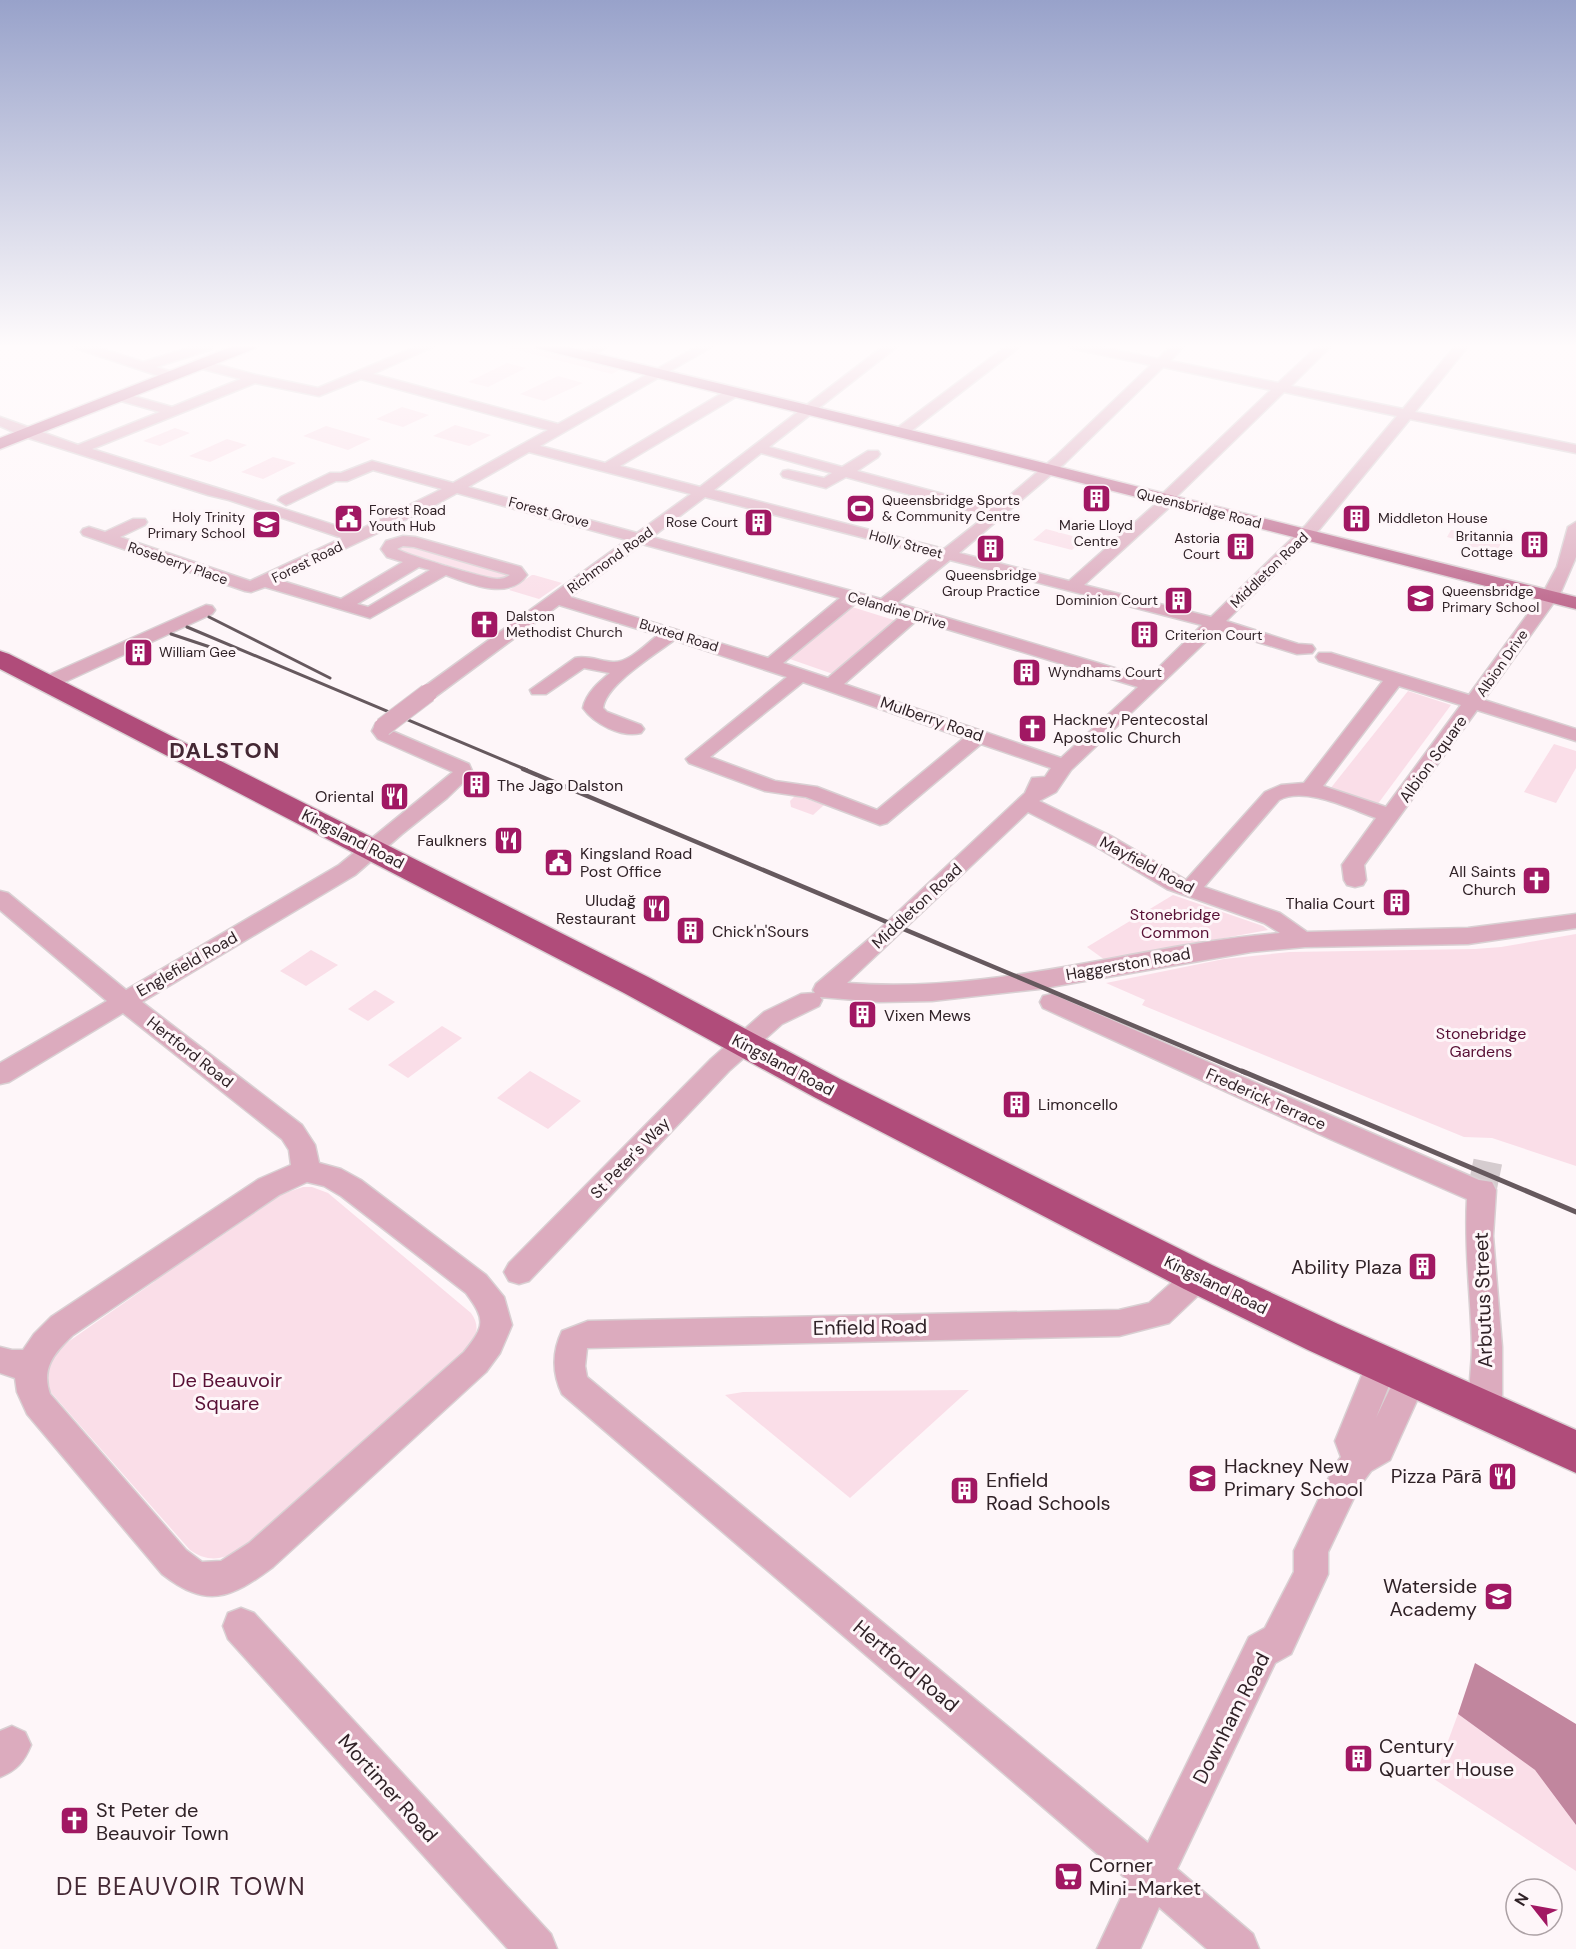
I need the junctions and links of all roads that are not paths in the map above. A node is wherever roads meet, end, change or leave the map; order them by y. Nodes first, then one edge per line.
1 (21, 436) edge
2 (38, 436) edge
3 (112, 436) edge
4 (547, 436) edge
5 (661, 436) edge
6 (774, 436) edge
7 (917, 436) edge
8 (1085, 436) edge
9 (1232, 436) edge
10 (1388, 436) edge
11 (1513, 436) edge
12 (0, 444) edge
13 (527, 447) junction
14 (758, 448) junction
15 (80, 449) junction
16 (1576, 449) edge
17 (873, 454) dead end
18 (609, 467) junction
19 (1050, 469) junction
20 (844, 472) junction
21 (788, 474) dead end
22 (456, 488) junction
23 (704, 491) junction
24 (286, 500) dead end
25 (1167, 500) junction
26 (998, 514) junction
27 (139, 522) dead end
28 (1576, 527) edge
29 (90, 532) dead end
30 (1305, 535) junction
31 (360, 537) junction
32 (641, 537) junction
33 (106, 538) junction
34 (392, 544) junction
35 (946, 554) junction
36 (417, 561) junction
37 (444, 569) junction
38 (259, 585) junction
39 (1072, 587) junction
40 (852, 597) junction
41 (1549, 597) junction
42 (557, 598) junction
43 (1576, 603) edge
44 (343, 605) junction
45 (884, 605) junction
46 (206, 610) dead end
47 (914, 614) junction
48 (1214, 623) junction
49 (673, 633) junction
50 (1306, 649) dead end
51 (1325, 657) dead end
52 (0, 659) edge
53 (631, 665) junction
54 (770, 665) junction
55 (800, 675) junction
56 (1395, 678) junction
57 (47, 683) junction
58 (831, 685) junction
59 (1151, 685) junction
60 (538, 690) dead end
61 (1473, 703) junction
62 (634, 729) dead end
63 (979, 735) junction
64 (1576, 735) edge
65 (1059, 770) junction
66 (1310, 789) junction
67 (1030, 799) junction
68 (1389, 815) junction
69 (370, 849) junction
70 (1355, 880) dead end
71 (1189, 890) junction
72 (0, 898) edge
73 (1576, 921) edge
74 (1300, 939) junction
75 (817, 995) junction
76 (124, 1001) junction
77 (1052, 1002) dead end
78 (743, 1045) junction
79 (0, 1075) edge
80 (305, 1171) junction
81 (1482, 1191) joint
82 (519, 1272) dead end
83 (1198, 1277) junction
84 (0, 1360) edge
85 (32, 1364) junction
86 (1397, 1369) junction
87 (573, 1384) joint
88 (1486, 1411) junction
89 (1576, 1452) edge
90 (241, 1626) dead end
91 (1154, 1875) junction
92 (536, 1949) edge
93 (1118, 1949) edge
94 (1238, 1949) edge

1 - 12 main road
2 - 15 street
3 - 15 street
4 - 13 street, Forest Road
5 - 18 street
6 - 14 street, Richmond Road
7 - 19 main road, Queensbridge Road
8 - 19 street
9 - 25 street
10 - 30 street, Middleton Road
11 - 16 street
13 - 18 street, Holly Street
13 - 22 street, Forest Road
14 - 20 street
14 - 23 street, Richmond Road
15 - 31 street
17 - 20 street
18 - 23 street, Holly Street
19 - 25 main road, Queensbridge Road
19 - 26 street
20 - 21 street
20 - 26 street
22 - 24 street, Forest Grove
22 - 31 street, Forest Road
22 - 32 street, Forest Grove
23 - 32 street, Richmond Road
23 - 35 street, Holly Street
25 - 30 main road, Queensbridge Road
25 - 39 street
26 - 35 street
27 - 33 street, Roseberry Place
28 - 41 street, Albion Drive
29 - 33 street, Roseberry Place
30 - 41 main road, Queensbridge Road
30 - 48 street, Middleton Road
31 - 34 street
31 - 38 street, Forest Road
32 - 40 street, Celandine Drive
32 - 42 street, Richmond Road
33 - 38 street, Roseberry Place
34 - 36 street
34 - 37 street
35 - 39 street, Holly Street
35 - 45 street
36 - 37 street
36 - 44 street
37 - 44 street, Roseberry Place
38 - 44 street, Roseberry Place
39 - 48 street, Holly Street
40 - 45 street, Celandine Drive
40 - 54 street
41 - 43 main road, Queensbridge Road
41 - 61 street, Albion Drive
42 - 49 street, Buxted Road
42 - 69 street, Richmond Road, bridge
45 - 47 street, Celandine Drive
46 - 57 street
47 - 58 street
47 - 59 street, Celandine Drive
48 - 50 street
48 - 59 street, Middleton Road
49 - 53 street
49 - 54 street, Buxted Road
51 - 56 street, Albion Square
52 - 57 highway, Kingsland Road
53 - 60 street
53 - 62 street
54 - 55 street, Buxted Road
55 - 58 street, Mulberry Road
55 - 63 street
56 - 61 street, Albion Square
56 - 66 street
57 - 69 highway, Kingsland Road
58 - 63 street, Mulberry Road
59 - 65 street, Middleton Road
61 - 64 street
61 - 68 street, Albion Square
63 - 65 street, Mulberry Road
65 - 67 street, Middleton Road
66 - 68 street, Albion Square
66 - 71 street
67 - 71 street, Mayfield Road
67 - 75 street, Middleton Road
68 - 70 street
69 - 76 street, Englefield Road
69 - 78 highway, Kingsland Road
71 - 74 street, Mayfield Road
72 - 76 street, Hertford Road
73 - 74 street, Haggerston Road
74 - 75 street, Haggerston Road
75 - 78 street, Middleton Road
76 - 79 street, Englefield Road
76 - 80 street, Hertford Road
77 - 81 street, Frederick Terrace
78 - 82 street, St Peter's Way
78 - 83 highway, Kingsland Road
80 - 85 street
80 - 85 street
81 - 88 street, Arbutus Street
83 - 86 highway, Kingsland Road
83 - 87 street, Enfield Road
84 - 85 street
86 - 88 highway, Kingsland Road
86 - 91 street, Downham Road
87 - 91 street, Hertford Road
88 - 89 highway, Kingsland Road
90 - 92 street, Mortimer Road
91 - 93 street, Downham Road
91 - 94 street, Hertford Road

